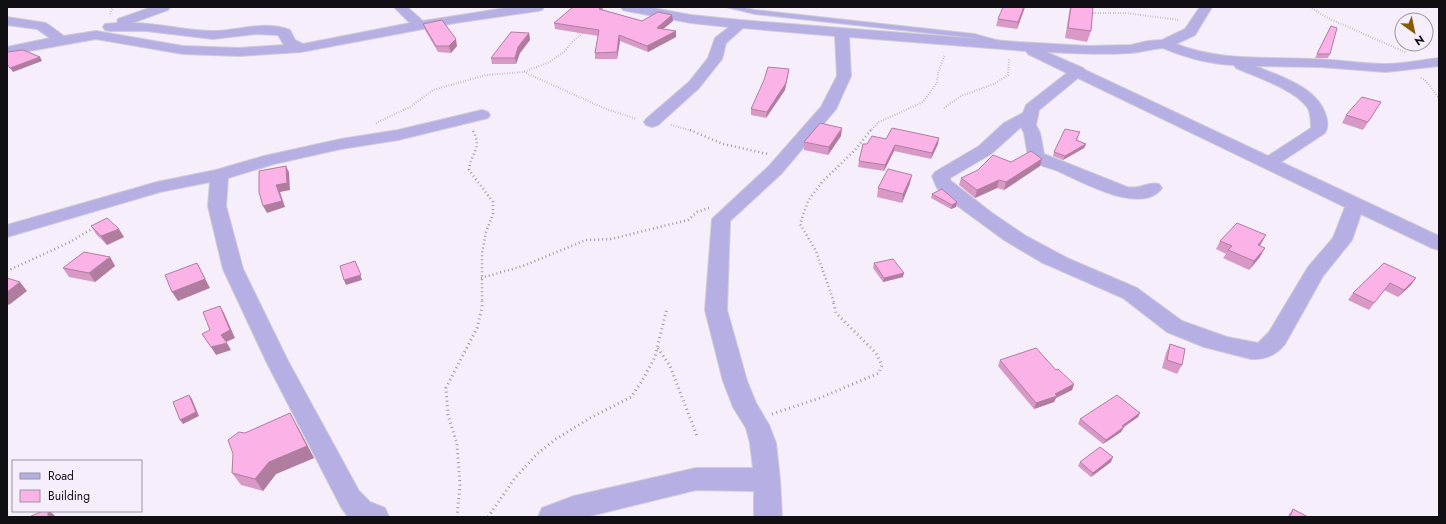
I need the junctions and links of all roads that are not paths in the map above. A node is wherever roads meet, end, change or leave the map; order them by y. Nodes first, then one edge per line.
1 (164, 7) edge
2 (400, 7) edge
3 (538, 7) edge
4 (627, 7) edge
5 (729, 7) edge
6 (1206, 7) edge
7 (693, 13) edge
8 (7, 21) edge
9 (740, 24) junction
10 (421, 26) junction
11 (110, 27) junction
12 (842, 31) junction
13 (96, 35) junction
14 (62, 40) junction
15 (1165, 44) junction
16 (1017, 46) junction
17 (301, 48) junction
18 (7, 51) edge
19 (1233, 61) junction
20 (1436, 64) edge
21 (1078, 71) junction
22 (482, 115) dead end
23 (1030, 116) junction
24 (652, 122) road end
25 (1270, 162) junction
26 (219, 175) junction
27 (1153, 188) dead end
28 (1356, 203) junction
29 (7, 231) edge
30 (1439, 244) edge
31 (767, 480) junction
32 (375, 517) edge
33 (552, 517) edge
34 (768, 517) edge

1 - 11 street
2 - 10 street
3 - 10 street
4 - 7 street
5 - 16 lane
6 - 15 street
7 - 9 street
8 - 14 street
9 - 12 street
9 - 24 street
10 - 17 street
11 - 13 street
11 - 17 street
12 - 16 street
12 - 31 street
13 - 14 street
13 - 17 street
14 - 18 street
15 - 16 street
15 - 19 street
16 - 21 street
19 - 20 street
19 - 25 street
21 - 23 street
21 - 25 street
22 - 26 street
23 - 27 street
23 - 28 street
25 - 28 street
26 - 29 street
26 - 32 street
28 - 30 street
31 - 33 street
31 - 34 street

